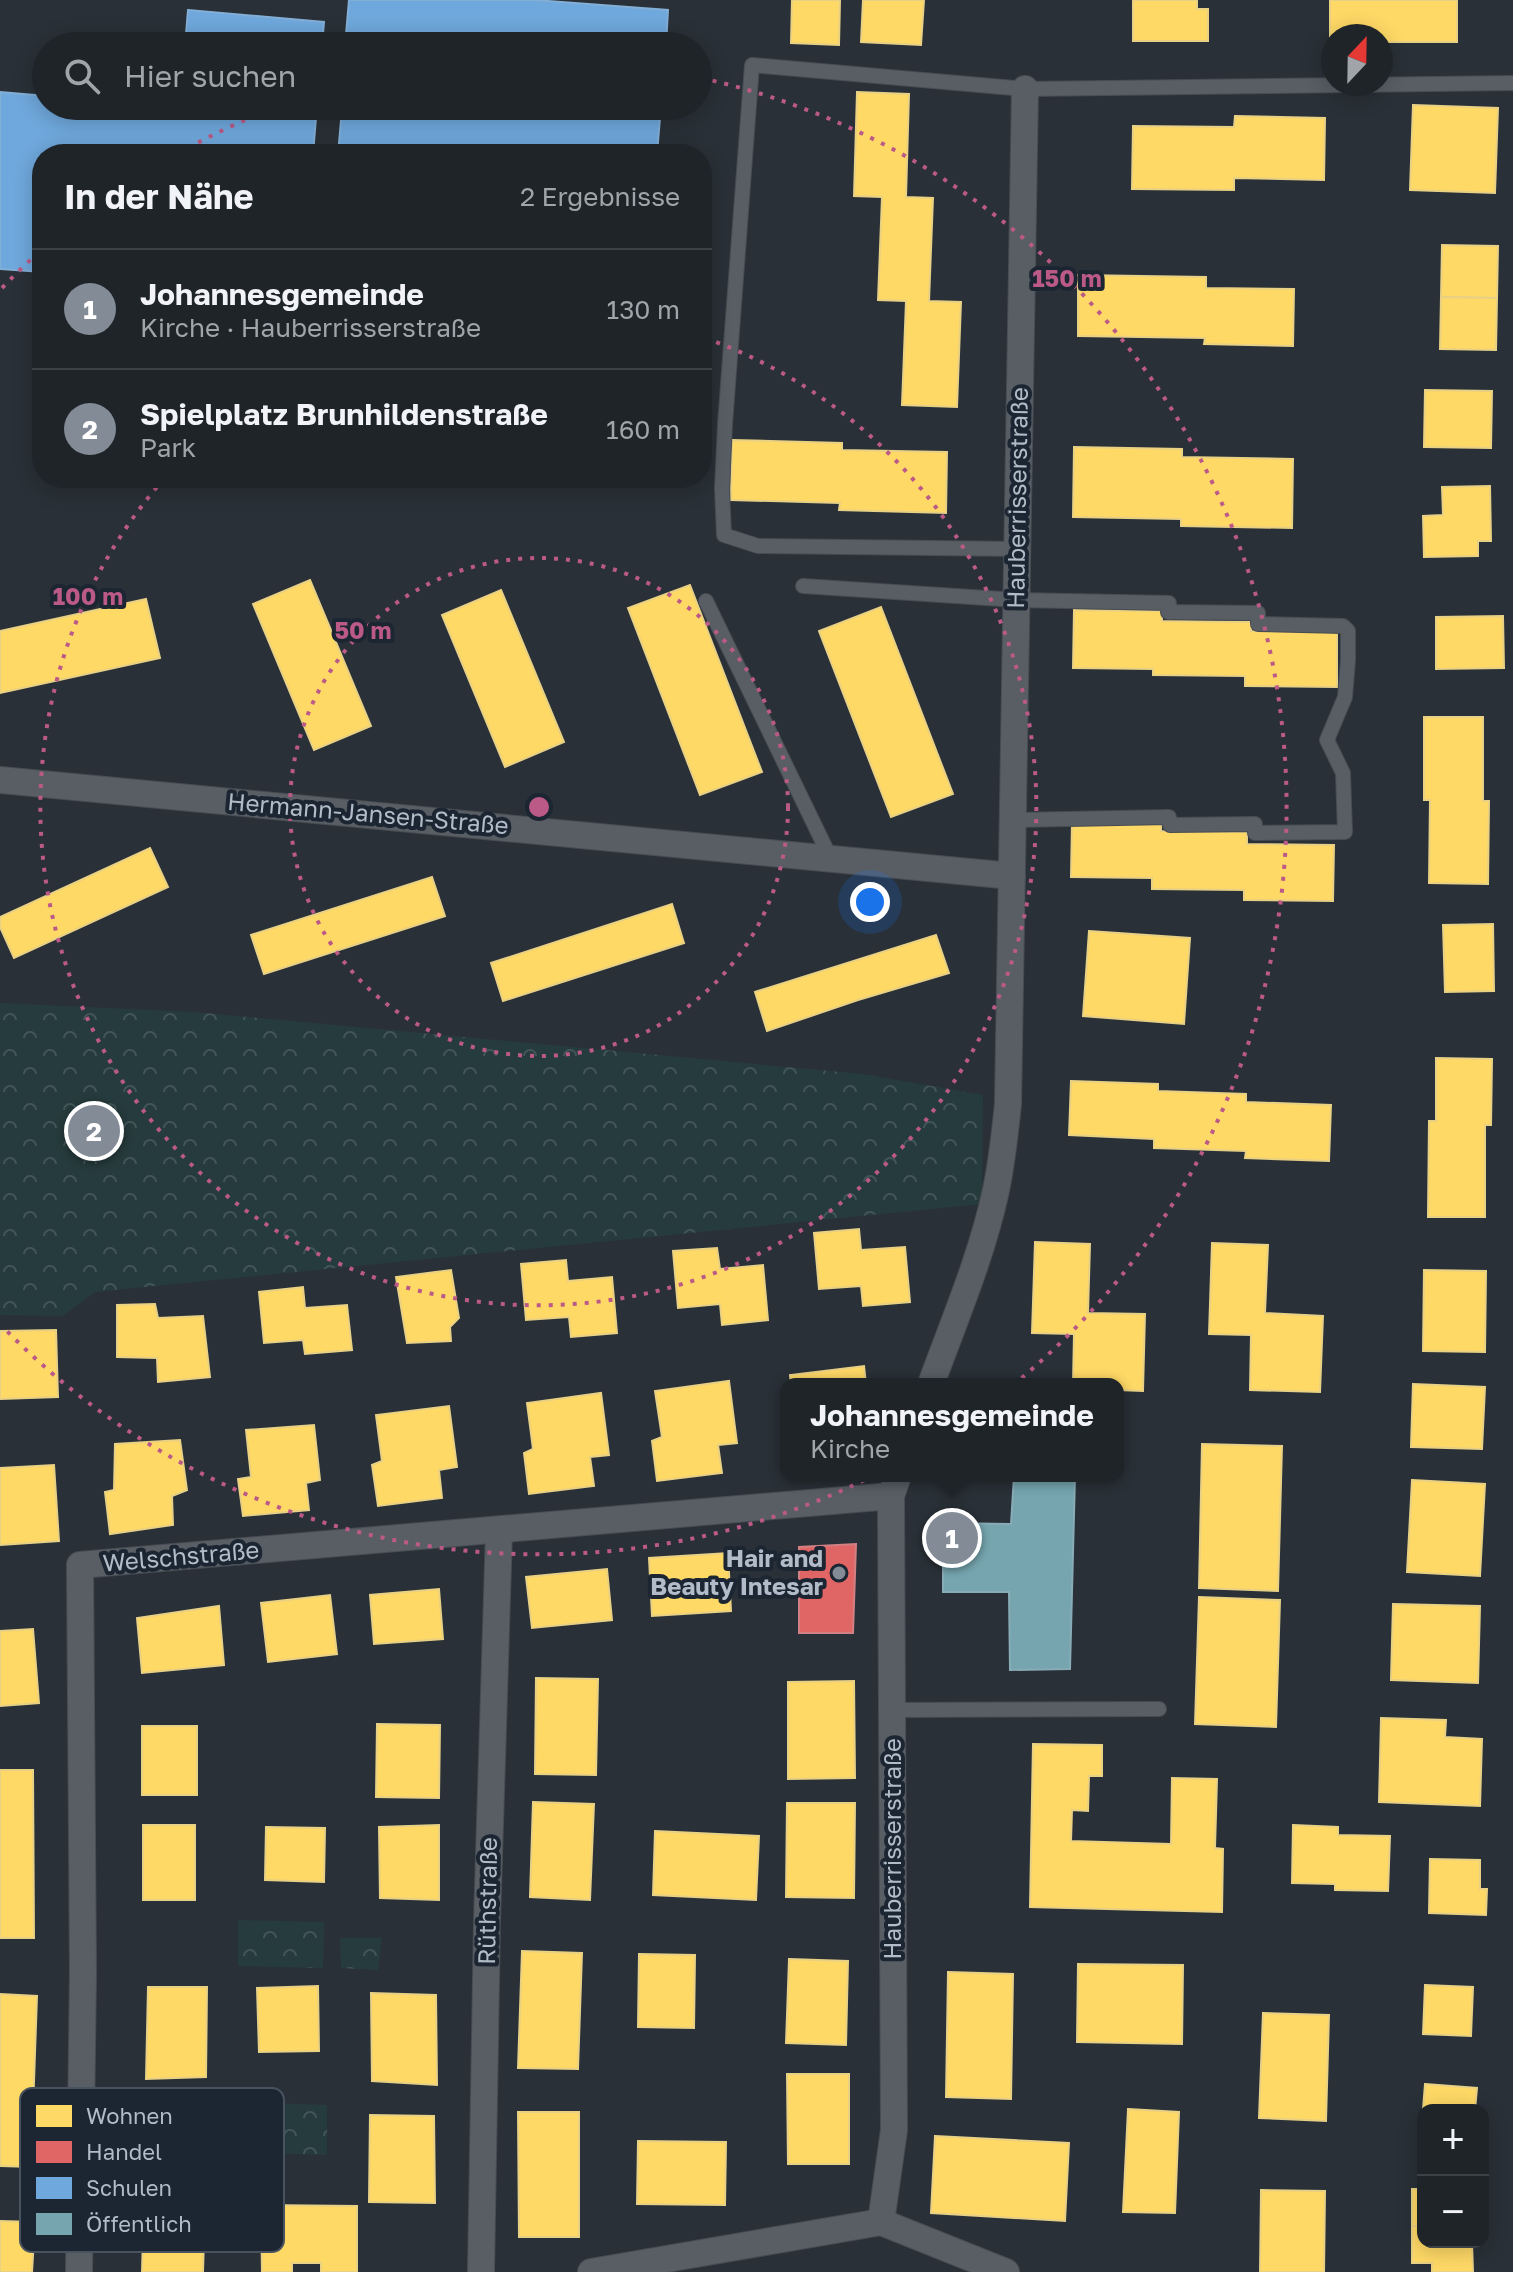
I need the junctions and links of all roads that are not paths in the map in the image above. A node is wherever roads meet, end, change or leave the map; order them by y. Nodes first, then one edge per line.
1 (1513, 83) edge
2 (1025, 89) junction
3 (1017, 549) junction
4 (803, 586) dead end
5 (1017, 600) junction
6 (706, 601) dead end
7 (0, 780) edge
8 (1012, 820) junction
9 (831, 859) junction
10 (1012, 876) junction
11 (933, 1378) edge
12 (894, 1486) edge
13 (499, 1531) junction
14 (1159, 1709) dead end
15 (892, 1710) junction
16 (81, 2088) edge
17 (881, 2222) junction
18 (79, 2252) edge
19 (79, 2272) edge
20 (481, 2272) edge
21 (591, 2272) edge
22 (1006, 2272) edge

1 - 2 lane
2 - 3 street, Hauberrisserstraße
2 - 3 lane
3 - 5 street, Hauberrisserstraße
4 - 5 lane
5 - 8 street, Hauberrisserstraße
5 - 8 lane
6 - 9 lane
7 - 9 street, Hermann-Jansen-Straße
8 - 10 street, Hauberrisserstraße
9 - 10 street, Hermann-Jansen-Straße
10 - 11 street, Hauberrisserstraße
12 - 13 street, Welschstraße
12 - 15 street, Hauberrisserstraße
13 - 16 street, Welschstraße
13 - 20 street, Rüthstraße
14 - 15 lane
15 - 17 street, Hauberrisserstraße
17 - 21 street
17 - 22 street
18 - 19 street, Welschstraße

